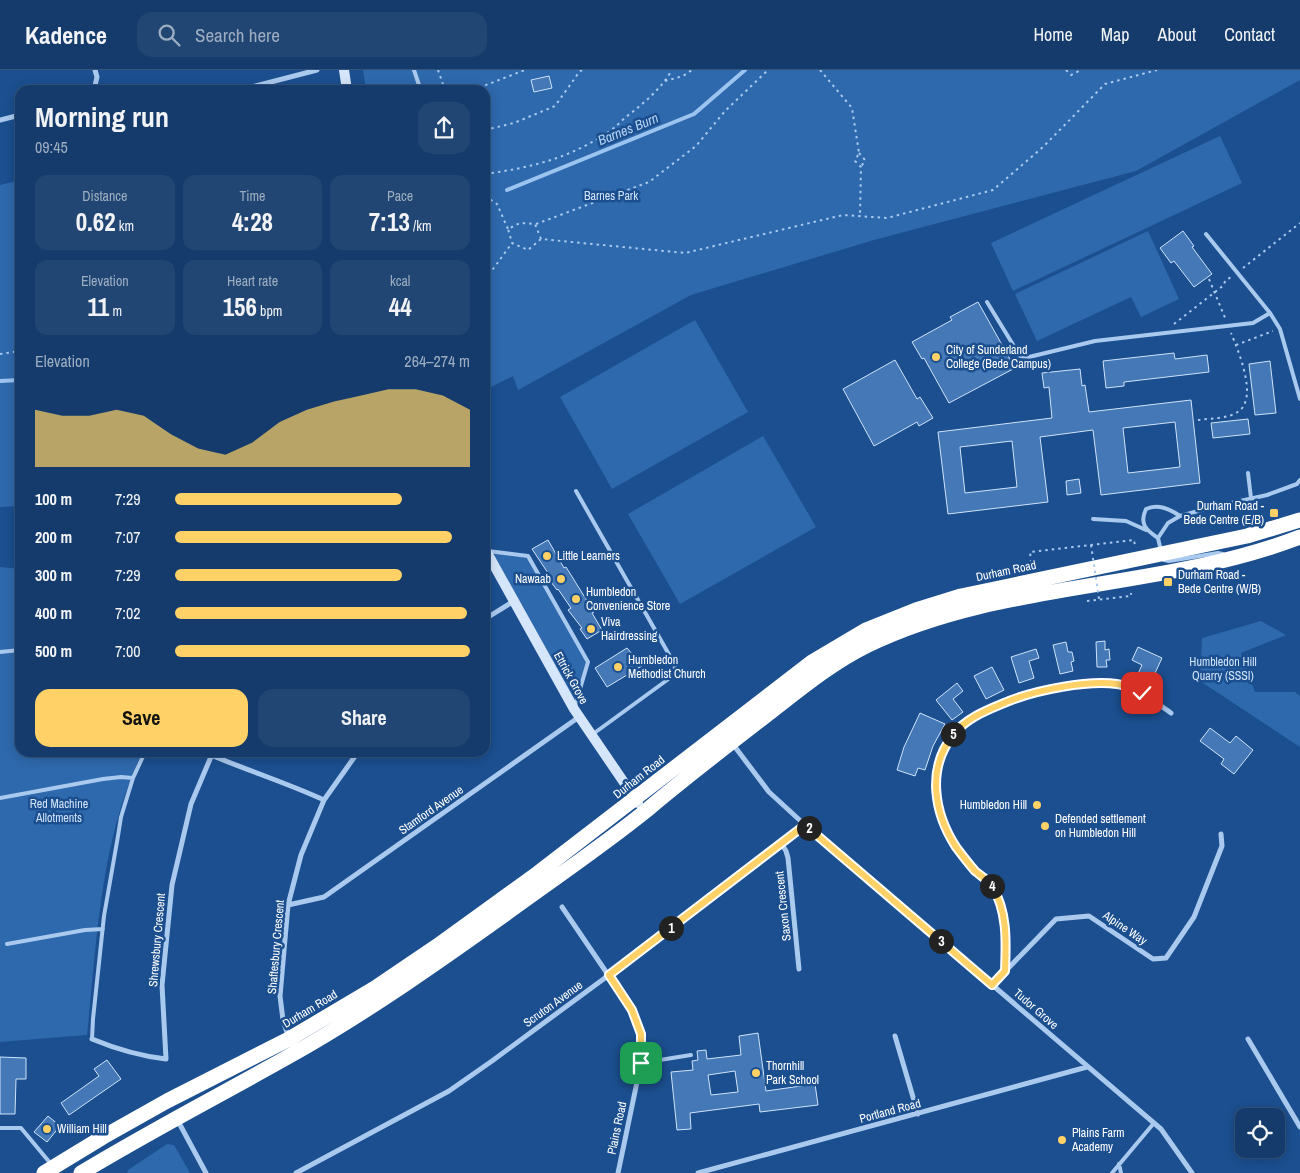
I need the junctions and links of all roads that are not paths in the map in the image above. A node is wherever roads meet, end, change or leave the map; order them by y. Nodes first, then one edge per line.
1 (95, 70) edge
2 (317, 70) edge
3 (344, 70) edge
4 (414, 70) edge
5 (95, 85) edge
6 (259, 85) edge
7 (346, 85) edge
8 (419, 85) edge
9 (15, 116) edge
10 (0, 120) edge
11 (1206, 234) dead end
12 (987, 302) dead end
13 (1270, 313) junction
14 (1300, 399) edge
15 (1248, 473) dead end
16 (1300, 480) edge
17 (576, 491) dead end
18 (1251, 498) junction
19 (1180, 516) junction
20 (1093, 518) dead end
21 (1300, 520) edge
22 (1146, 530) junction
23 (1300, 537) edge
24 (1158, 538) junction
25 (490, 551) edge
26 (1162, 554) junction
27 (1234, 557) junction
28 (490, 559) edge
29 (514, 601) junction
30 (490, 616) edge
31 (15, 650) edge
32 (0, 652) edge
33 (576, 713) junction
34 (1171, 713) dead end
35 (591, 735) junction
36 (727, 736) junction
37 (143, 757) edge
38 (211, 757) edge
39 (218, 757) edge
40 (354, 757) edge
41 (133, 778) junction
42 (0, 798) edge
43 (324, 800) junction
44 (640, 806) junction
45 (805, 825) junction
46 (1221, 834) dead end
47 (782, 843) junction
48 (288, 905) junction
49 (562, 907) dead end
50 (103, 929) junction
51 (7, 944) dead end
52 (800, 969) dead end
53 (1005, 971) junction
54 (609, 975) junction
55 (992, 985) junction
56 (895, 1036) dead end
57 (92, 1039) joint
58 (289, 1039) junction
59 (1248, 1039) dead end
60 (691, 1055) dead end
61 (641, 1063) junction
62 (1087, 1067) junction
63 (167, 1101) junction
64 (918, 1114) junction
65 (176, 1118) junction
66 (1154, 1123) junction
67 (1300, 1127) edge
68 (0, 1128) edge
69 (1119, 1164) junction
70 (48, 1170) edge
71 (81, 1173) edge
72 (206, 1173) edge
73 (296, 1173) edge
74 (618, 1173) edge
75 (698, 1173) edge
76 (1112, 1173) edge
77 (1121, 1173) edge
78 (1192, 1173) edge

1 - 5 street
2 - 6 street
3 - 7 street
4 - 8 lane
9 - 10 street
11 - 13 lane
12 - 13 lane
13 - 14 lane
15 - 18 lane
16 - 18 lane
17 - 35 lane
18 - 19 lane
19 - 22 lane
19 - 24 lane
20 - 22 lane
21 - 26 highway, Durham Road
22 - 24 lane
23 - 27 highway, Durham Road
24 - 26 lane
25 - 33 lane
26 - 27 lane
26 - 36 highway, Durham Road
27 - 36 highway, Durham Road
28 - 29 street, Ettrick Grove
29 - 30 street
29 - 33 street, Ettrick Grove
31 - 32 lane
33 - 35 street, Ettrick Grove
33 - 48 street, Stamford Avenue
34 - 53 street
35 - 44 street, Ettrick Grove
36 - 44 highway, Durham Road
36 - 45 street, Tudor Grove
37 - 41 lane
38 - 57 street, Shrewsbury Crescent
39 - 43 street
40 - 43 street, Shaftesbury Crescent
41 - 42 lane
41 - 50 lane
43 - 48 street, Shaftesbury Crescent
44 - 58 highway, Durham Road
44 - 65 highway, Durham Road
45 - 47 street, Scruton Avenue
45 - 55 street, Tudor Grove
46 - 53 street, Alpine Way
47 - 52 street, Saxon Crescent
47 - 54 street, Scruton Avenue
48 - 58 street, Shaftesbury Crescent
49 - 54 street, Plains Road
50 - 51 lane
50 - 57 lane
53 - 55 street, Alpine Way
54 - 61 street, Plains Road
54 - 73 street, Scruton Avenue
55 - 62 street, Tudor Grove
56 - 64 street
58 - 63 highway, Durham Road
59 - 67 street
60 - 61 lane
61 - 74 street, Plains Road
62 - 64 street, Portland Road
62 - 66 street, Tudor Grove
63 - 65 highway
63 - 70 highway, Durham Road
64 - 75 street, Portland Road
65 - 71 highway, Durham Road
65 - 72 street
66 - 69 lane
66 - 78 street, Tudor Grove
68 - 70 lane
69 - 76 lane
69 - 77 lane

